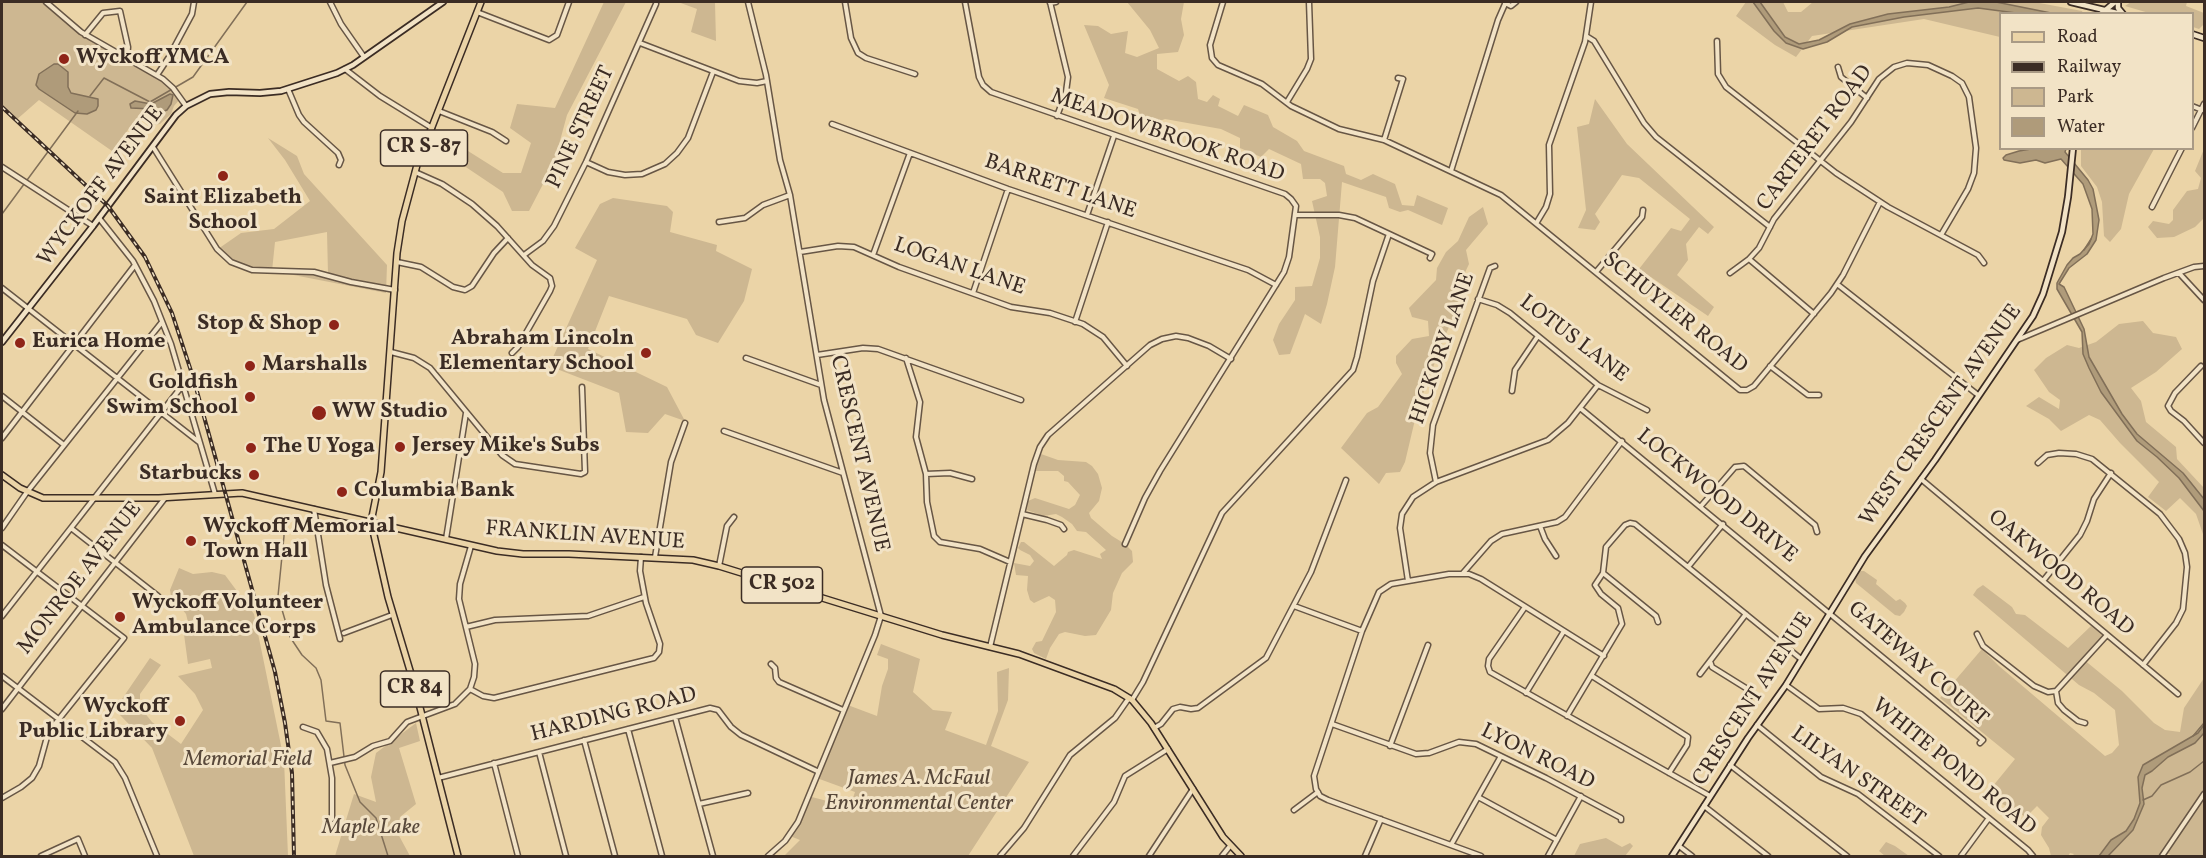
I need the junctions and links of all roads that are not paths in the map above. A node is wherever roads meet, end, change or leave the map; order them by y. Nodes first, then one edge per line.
1 (46, 2) edge
2 (194, 2) edge
3 (330, 2) edge
4 (443, 2) edge
5 (481, 2) edge
6 (569, 2) edge
7 (748, 2) edge
8 (845, 2) edge
9 (965, 2) edge
10 (1050, 2) edge
11 (1056, 2) edge
12 (1223, 2) edge
13 (1309, 2) edge
14 (1516, 2) edge
15 (1591, 2) edge
16 (2071, 2) edge
17 (2116, 2) edge
18 (1504, 3) edge
19 (656, 4) dead end
20 (477, 12) junction
21 (2102, 12) edge
22 (85, 35) junction
23 (1586, 36) junction
24 (1717, 41) dead end
25 (640, 43) junction
26 (364, 57) junction
27 (127, 59) junction
28 (1838, 67) dead end
29 (345, 69) junction
30 (713, 72) junction
31 (915, 74) dead end
32 (157, 75) junction
33 (1398, 78) dead end
34 (767, 81) junction
35 (288, 89) junction
36 (1867, 98) junction
37 (1287, 102) junction
38 (2205, 104) edge
39 (186, 106) junction
40 (2194, 106) edge
41 (2202, 110) junction
42 (439, 111) junction
43 (1057, 116) junction
44 (832, 124) dead end
45 (2194, 126) edge
46 (432, 128) junction
47 (1114, 136) junction
48 (1384, 140) junction
49 (506, 141) dead end
50 (153, 147) junction
51 (2073, 150) edge
52 (2181, 150) edge
53 (910, 153) junction
54 (1819, 161) junction
55 (586, 162) junction
56 (339, 165) dead end
57 (2, 167) edge
58 (1451, 171) junction
59 (415, 172) junction
60 (1008, 189) junction
61 (790, 195) junction
62 (1880, 202) junction
63 (2152, 207) dead end
64 (1643, 210) dead end
65 (1087, 215) junction
66 (1296, 216) junction
67 (99, 218) junction
68 (719, 222) dead end
69 (1108, 222) junction
70 (1536, 222) junction
71 (93, 226) junction
72 (1770, 227) junction
73 (1389, 234) junction
74 (1941, 235) junction
75 (508, 238) junction
76 (800, 252) junction
77 (524, 255) junction
78 (873, 255) junction
79 (1430, 258) dead end
80 (1749, 260) junction
81 (397, 262) junction
82 (1984, 263) dead end
83 (135, 265) junction
84 (1495, 266) dead end
85 (2205, 266) edge
86 (1596, 272) junction
87 (1730, 273) dead end
88 (2179, 273) junction
89 (1837, 284) junction
90 (1276, 285) junction
91 (2, 288) edge
92 (395, 290) junction
93 (973, 293) junction
94 (1478, 299) junction
95 (2205, 300) edge
96 (27, 309) junction
97 (1814, 314) junction
98 (162, 322) junction
99 (1075, 322) junction
100 (1538, 336) junction
101 (2017, 340) junction
102 (2, 342) edge
103 (74, 344) junction
104 (391, 352) junction
105 (512, 352) dead end
106 (817, 355) junction
107 (746, 358) dead end
108 (906, 358) junction
109 (1231, 359) junction
110 (1127, 366) junction
111 (1770, 366) junction
112 (2201, 366) dead end
113 (117, 378) junction
114 (182, 385) junction
115 (1598, 385) junction
116 (822, 386) junction
117 (582, 387) dead end
118 (1512, 391) dead end
119 (1819, 395) dead end
120 (1978, 395) junction
121 (2, 396) edge
122 (1021, 400) dead end
123 (1580, 408) junction
124 (1647, 410) dead end
125 (21, 411) junction
126 (161, 412) junction
127 (466, 412) junction
128 (685, 423) dead end
129 (724, 430) dead end
130 (2, 438) edge
131 (1622, 441) junction
132 (199, 442) junction
133 (2205, 443) edge
134 (64, 445) junction
135 (2038, 463) dead end
136 (843, 473) junction
137 (2111, 473) junction
138 (926, 474) junction
139 (2, 475) edge
140 (972, 479) dead end
141 (1921, 479) junction
142 (1346, 480) dead end
143 (1436, 482) junction
144 (27, 492) junction
145 (215, 494) junction
146 (165, 498) junction
147 (95, 499) junction
148 (1701, 506) junction
149 (314, 509) junction
150 (1022, 514) junction
151 (734, 517) dead end
152 (371, 522) junction
153 (1723, 524) junction
154 (1540, 526) junction
155 (2, 528) edge
156 (71, 528) junction
157 (1064, 529) dead end
158 (1817, 532) dead end
159 (446, 539) junction
160 (1125, 544) dead end
161 (2, 545) edge
162 (471, 546) junction
163 (641, 556) junction
164 (1556, 556) dead end
165 (655, 557) junction
166 (1862, 561) joint
167 (1010, 562) junction
168 (115, 563) junction
169 (719, 566) junction
170 (1688, 567) junction
171 (36, 572) junction
172 (1463, 573) junction
173 (1603, 573) junction
174 (1408, 580) junction
175 (2043, 581) junction
176 (158, 596) dead end
177 (644, 597) junction
178 (81, 606) junction
179 (1294, 606) junction
180 (1526, 607) junction
181 (1831, 612) junction
182 (1746, 614) junction
183 (392, 615) junction
184 (2, 616) edge
185 (881, 616) junction
186 (1658, 622) dead end
187 (465, 627) junction
188 (1362, 631) junction
189 (1564, 631) junction
190 (345, 633) dead end
191 (1977, 634) dead end
192 (2107, 635) junction
193 (340, 639) dead end
194 (1428, 645) dead end
195 (990, 647) junction
196 (1605, 656) junction
197 (1802, 659) junction
198 (1710, 660) junction
199 (771, 664) dead end
200 (2143, 665) junction
201 (1700, 674) dead end
202 (2, 676) edge
203 (1592, 676) junction
204 (1786, 685) junction
205 (18, 688) junction
206 (470, 689) junction
207 (2056, 691) junction
208 (1526, 693) junction
209 (2178, 694) dead end
210 (1751, 696) dead end
211 (1131, 699) junction
212 (2, 709) edge
213 (843, 710) junction
214 (422, 716) junction
215 (1567, 716) junction
216 (675, 717) junction
217 (59, 719) junction
218 (2085, 723) dead end
219 (1332, 724) junction
220 (1757, 725) junction
221 (303, 727) dead end
222 (1154, 728) junction
223 (628, 729) junction
224 (584, 740) junction
225 (1980, 743) dead end
226 (1390, 746) junction
227 (1168, 749) junction
228 (539, 752) junction
229 (1501, 756) junction
230 (330, 763) junction
231 (494, 764) junction
232 (1730, 765) junction
233 (817, 771) junction
234 (1669, 773) junction
235 (438, 778) junction
236 (1193, 789) junction
237 (1318, 792) junction
238 (748, 793) dead end
239 (2205, 794) edge
240 (1581, 796) junction
241 (1710, 796) junction
242 (1478, 797) junction
243 (2, 798) edge
244 (699, 804) junction
245 (1704, 806) junction
246 (1294, 810) dead end
247 (1989, 818) junction
248 (332, 819) dead end
249 (1381, 819) junction
250 (1620, 820) dead end
251 (1557, 840) junction
252 (1451, 845) junction
253 (1230, 846) junction
254 (1678, 846) junction
255 (41, 856) edge
256 (85, 856) edge
257 (157, 856) edge
258 (458, 856) edge
259 (518, 856) edge
260 (566, 856) edge
261 (615, 856) edge
262 (662, 856) edge
263 (713, 856) edge
264 (768, 856) edge
265 (1000, 856) edge
266 (1073, 856) edge
267 (1149, 856) edge
268 (1222, 856) edge
269 (1241, 856) edge
270 (1365, 856) edge
271 (1481, 856) edge
272 (1548, 856) edge
273 (1672, 856) edge
274 (1692, 856) edge
275 (1768, 856) edge
276 (1847, 856) edge
277 (1939, 856) edge
278 (1961, 856) edge
279 (2033, 856) edge
280 (2162, 856) edge

1 - 22 street
2 - 32 street
3 - 26 street
4 - 26 main road, WYCKOFF AVENUE
5 - 20 main road, CR S-87
6 - 20 street
7 - 34 street, CRESCENT AVENUE
8 - 31 street
9 - 43 street, MEADOWBROOK ROAD
10 - 11 street
10 - 43 street
12 - 37 street, SCHUYLER ROAD
13 - 37 street
14 - 18 street
15 - 23 street
16 - 21 main road
17 - 21 main road
18 - 58 street
19 - 25 street, PINE STREET
20 - 42 main road, CR S-87
22 - 27 street
22 - 27 street
23 - 70 street
23 - 72 street
24 - 54 street
25 - 30 street
25 - 55 street, PINE STREET
26 - 29 main road, WYCKOFF AVENUE
27 - 32 street
28 - 36 street
29 - 35 main road, WYCKOFF AVENUE
29 - 46 street
30 - 34 street
30 - 55 street
32 - 39 street
33 - 48 street
34 - 61 street, CRESCENT AVENUE
35 - 39 main road, WYCKOFF AVENUE
35 - 56 street
36 - 54 street, CARTERET ROAD
36 - 74 street, CARTERET ROAD
37 - 48 street, SCHUYLER ROAD
38 - 41 street
39 - 50 main road, WYCKOFF AVENUE
40 - 41 street
41 - 45 street
42 - 46 main road, CR S-87
42 - 49 street
43 - 47 street, MEADOWBROOK ROAD
44 - 53 street, BARRETT LANE
46 - 59 main road, CR S-87
47 - 65 street
47 - 66 street, MEADOWBROOK ROAD
48 - 58 street, SCHUYLER ROAD
50 - 67 main road, WYCKOFF AVENUE
50 - 92 street
51 - 101 main road, WEST CRESCENT AVENUE
52 - 63 street
53 - 60 street, BARRETT LANE
53 - 78 street
54 - 62 street
54 - 72 street, CARTERET ROAD
55 - 77 street, PINE STREET
57 - 71 street
58 - 70 street, SCHUYLER ROAD
59 - 75 street
59 - 81 main road, CR S-87
60 - 65 street, BARRETT LANE
60 - 93 street
61 - 68 street
61 - 76 street, CRESCENT AVENUE
62 - 74 street
62 - 89 street, SCHUYLER ROAD
64 - 86 street
65 - 69 street, BARRETT LANE
66 - 73 street
66 - 90 street, MEADOWBROOK ROAD
67 - 71 main road, WYCKOFF AVENUE
67 - 83 street
69 - 90 street, BARRETT LANE
69 - 99 street
70 - 86 street, SCHUYLER ROAD
71 - 96 main road, WYCKOFF AVENUE
72 - 80 street, CARTERET ROAD
73 - 79 street
73 - 211 street
74 - 82 street
75 - 77 street
75 - 81 street
76 - 78 street, LOGAN LANE
76 - 106 street, CRESCENT AVENUE
77 - 105 street
78 - 93 street, LOGAN LANE
80 - 87 street, CARTERET ROAD
80 - 97 street
81 - 92 main road, CR S-87
83 - 98 street
83 - 103 street
84 - 94 street, HICKORY LANE
85 - 88 street
86 - 111 street, SCHUYLER ROAD
88 - 95 street
88 - 101 street
89 - 97 street, SCHUYLER ROAD
89 - 120 street
90 - 109 street, MEADOWBROOK ROAD
91 - 96 street
92 - 104 main road, CR S-87
93 - 99 street, LOGAN LANE
94 - 100 street, LOTUS LANE
94 - 143 street, HICKORY LANE
96 - 102 main road, WYCKOFF AVENUE
96 - 103 street
97 - 111 street, SCHUYLER ROAD
98 - 113 street
98 - 114 street
99 - 110 street, LOGAN LANE
100 - 115 street, LOTUS LANE
100 - 118 street
101 - 120 main road, WEST CRESCENT AVENUE
103 - 113 street
103 - 125 street
104 - 127 street
104 - 152 main road, CR S-87
106 - 108 street
106 - 116 street, CRESCENT AVENUE
107 - 116 street
108 - 122 street
108 - 138 street
109 - 110 street
109 - 160 street, MEADOWBROOK ROAD
110 - 150 street
111 - 119 street
112 - 133 street
113 - 126 street
113 - 134 street
114 - 126 street
114 - 132 street
115 - 123 street
115 - 124 street, LOTUS LANE
116 - 136 street, CRESCENT AVENUE
117 - 127 street
120 - 141 main road, WEST CRESCENT AVENUE
121 - 125 street
123 - 131 street, LOCKWOOD DRIVE
123 - 143 street
125 - 130 street
125 - 134 street
126 - 132 street
126 - 147 street
127 - 159 street
128 - 165 street
129 - 136 street
131 - 148 street, LOCKWOOD DRIVE
131 - 154 street
132 - 145 street
134 - 144 street
135 - 137 street
136 - 185 street, CRESCENT AVENUE
137 - 175 street
137 - 200 street
138 - 140 street
138 - 167 street
139 - 144 main road, FRANKLIN AVENUE
141 - 166 main road, WEST CRESCENT AVENUE
141 - 175 street, OAKWOOD ROAD
142 - 179 street
143 - 174 street
144 - 147 main road, FRANKLIN AVENUE
144 - 155 street
145 - 146 main road, FRANKLIN AVENUE
145 - 149 main road, FRANKLIN AVENUE
146 - 147 main road, FRANKLIN AVENUE
146 - 168 street, MONROE AVENUE
147 - 156 street
148 - 153 street, LOCKWOOD DRIVE
148 - 158 street
149 - 152 main road, FRANKLIN AVENUE
149 - 193 street
150 - 157 street
150 - 167 street
151 - 169 street
152 - 159 main road, FRANKLIN AVENUE / CR 502
152 - 183 main road, CR 84
153 - 170 street
153 - 181 street, LOCKWOOD DRIVE
154 - 164 street
154 - 172 street
156 - 168 street
156 - 171 street
159 - 162 main road, FRANKLIN AVENUE / CR 502
161 - 171 street
162 - 163 main road, FRANKLIN AVENUE / CR 502
162 - 187 street
163 - 165 main road, FRANKLIN AVENUE / CR 502
163 - 177 street
165 - 169 main road, FRANKLIN AVENUE / CR 502
166 - 181 main road, CRESCENT AVENUE
167 - 195 street
168 - 176 street
168 - 178 street, MONROE AVENUE
169 - 185 main road, FRANKLIN AVENUE / CR 502
170 - 173 street
170 - 182 street
171 - 178 street
171 - 184 street
172 - 174 street
172 - 180 street
173 - 186 street
173 - 196 street
174 - 188 street
175 - 192 street, OAKWOOD ROAD
177 - 187 street
177 - 206 street
178 - 205 street, MONROE AVENUE
178 - 217 street
179 - 188 street
179 - 222 street
180 - 189 street
180 - 208 street
181 - 197 main road, CRESCENT AVENUE
181 - 225 street, GATEWAY COURT
182 - 197 street
182 - 198 street
183 - 190 street
183 - 214 main road, CR 84
185 - 195 main road, FRANKLIN AVENUE / CR 502
185 - 213 street
187 - 206 street
188 - 219 street
189 - 196 street
189 - 208 street
191 - 207 street
192 - 200 street, OAKWOOD ROAD
192 - 207 street
194 - 226 street
195 - 211 main road, FRANKLIN AVENUE / CR 502
196 - 203 street
197 - 204 main road, CRESCENT AVENUE
198 - 201 street
198 - 210 street
199 - 213 street
200 - 209 street, OAKWOOD ROAD
202 - 205 street
203 - 215 street
203 - 234 street
204 - 220 main road, CRESCENT AVENUE
204 - 247 street, WHITE POND ROAD
205 - 212 street, MONROE AVENUE
205 - 217 street
206 - 214 street
207 - 218 street
208 - 215 street
211 - 222 main road, FRANKLIN AVENUE / CR 502
211 - 265 street
213 - 233 street
214 - 230 street
214 - 235 main road, CR 84
215 - 234 street
216 - 223 street, HARDING ROAD
216 - 233 street, HARDING ROAD
216 - 244 street
217 - 243 street
217 - 257 street
219 - 226 street, LYON ROAD
219 - 237 street
220 - 232 main road, CRESCENT AVENUE
220 - 277 street, LILYAN STREET
221 - 230 street
222 - 227 main road, CR 502
223 - 224 street, HARDING ROAD
223 - 262 street
224 - 228 street, HARDING ROAD
224 - 261 street
226 - 229 street, LYON ROAD
227 - 236 main road, CR 502
227 - 266 street
228 - 231 street, HARDING ROAD
228 - 260 street
229 - 240 street, LYON ROAD
229 - 242 street
230 - 248 street
231 - 235 street, HARDING ROAD
231 - 259 street
232 - 241 main road, CRESCENT AVENUE
232 - 276 street
233 - 264 street
234 - 241 street
235 - 258 main road, CR 84
236 - 253 main road, CR 502
236 - 267 street
237 - 246 street
237 - 249 street
238 - 244 street
239 - 280 street
240 - 250 street, LYON ROAD
240 - 251 street
241 - 245 main road, CRESCENT AVENUE
242 - 251 street
242 - 252 street
244 - 263 street
245 - 254 main road, CRESCENT AVENUE
245 - 275 street
247 - 278 street
247 - 279 street, WHITE POND ROAD
249 - 252 street
249 - 270 street
251 - 272 street
252 - 271 street
253 - 268 street
253 - 269 main road, CR 502
254 - 273 main road, CRESCENT AVENUE
254 - 274 street
255 - 256 street

